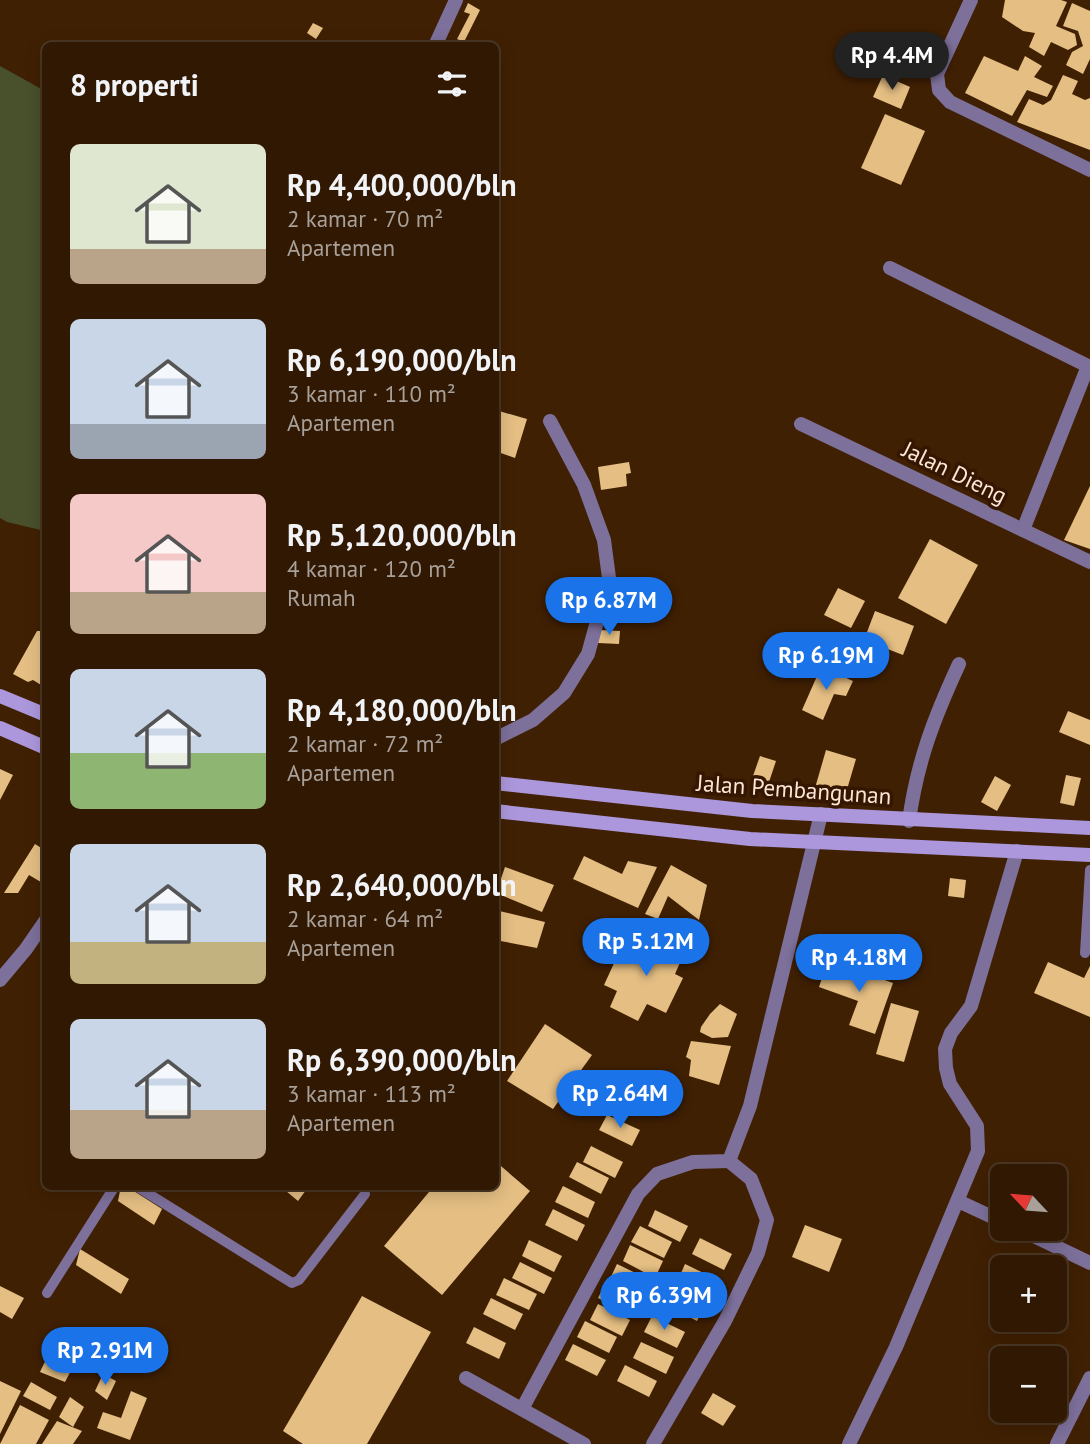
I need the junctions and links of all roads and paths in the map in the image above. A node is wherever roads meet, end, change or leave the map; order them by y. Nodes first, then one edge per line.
1 (456, 0) edge
2 (971, 0) edge
3 (437, 42) edge
4 (1090, 170) edge
5 (890, 268) dead end
6 (1089, 367) edge
7 (550, 421) dead end
8 (801, 424) dead end
9 (1023, 530) junction
10 (1090, 562) edge
11 (959, 664) dead end
12 (0, 696) edge
13 (42, 713) edge
14 (0, 728) edge
15 (499, 737) edge
16 (42, 746) edge
17 (499, 783) edge
18 (499, 811) edge
19 (821, 814) junction
20 (909, 821) junction
21 (1090, 828) edge
22 (813, 842) junction
23 (1017, 850) junction
24 (1090, 855) edge
25 (1090, 870) edge
26 (42, 925) edge
27 (1084, 953) dead end
28 (0, 980) edge
29 (729, 1161) junction
30 (113, 1190) edge
31 (142, 1190) edge
32 (365, 1194) dead end
33 (958, 1201) junction
34 (990, 1216) edge
35 (1044, 1241) edge
36 (1090, 1263) edge
37 (47, 1293) dead end
38 (466, 1378) dead end
39 (1090, 1378) edge
40 (522, 1409) junction
41 (584, 1444) edge
42 (653, 1444) edge
43 (849, 1444) edge
44 (1057, 1444) edge

1 - 3 street
2 - 4 street
5 - 6 street
6 - 9 street
7 - 15 street
8 - 9 street, Jalan Dieng
9 - 10 street, Jalan Dieng
11 - 20 street
12 - 13 main road
14 - 16 main road
17 - 19 main road, Jalan Pembangunan
18 - 22 main road
19 - 20 main road, Jalan Pembangunan
19 - 22 street
20 - 21 main road, Jalan Pembangunan
22 - 23 main road
22 - 29 street
23 - 24 main road
23 - 33 street
25 - 27 lane
26 - 28 street
29 - 40 street
29 - 42 street
30 - 37 lane
31 - 32 lane
33 - 34 street
33 - 43 street
35 - 36 street
38 - 40 street
39 - 44 street
40 - 41 street

